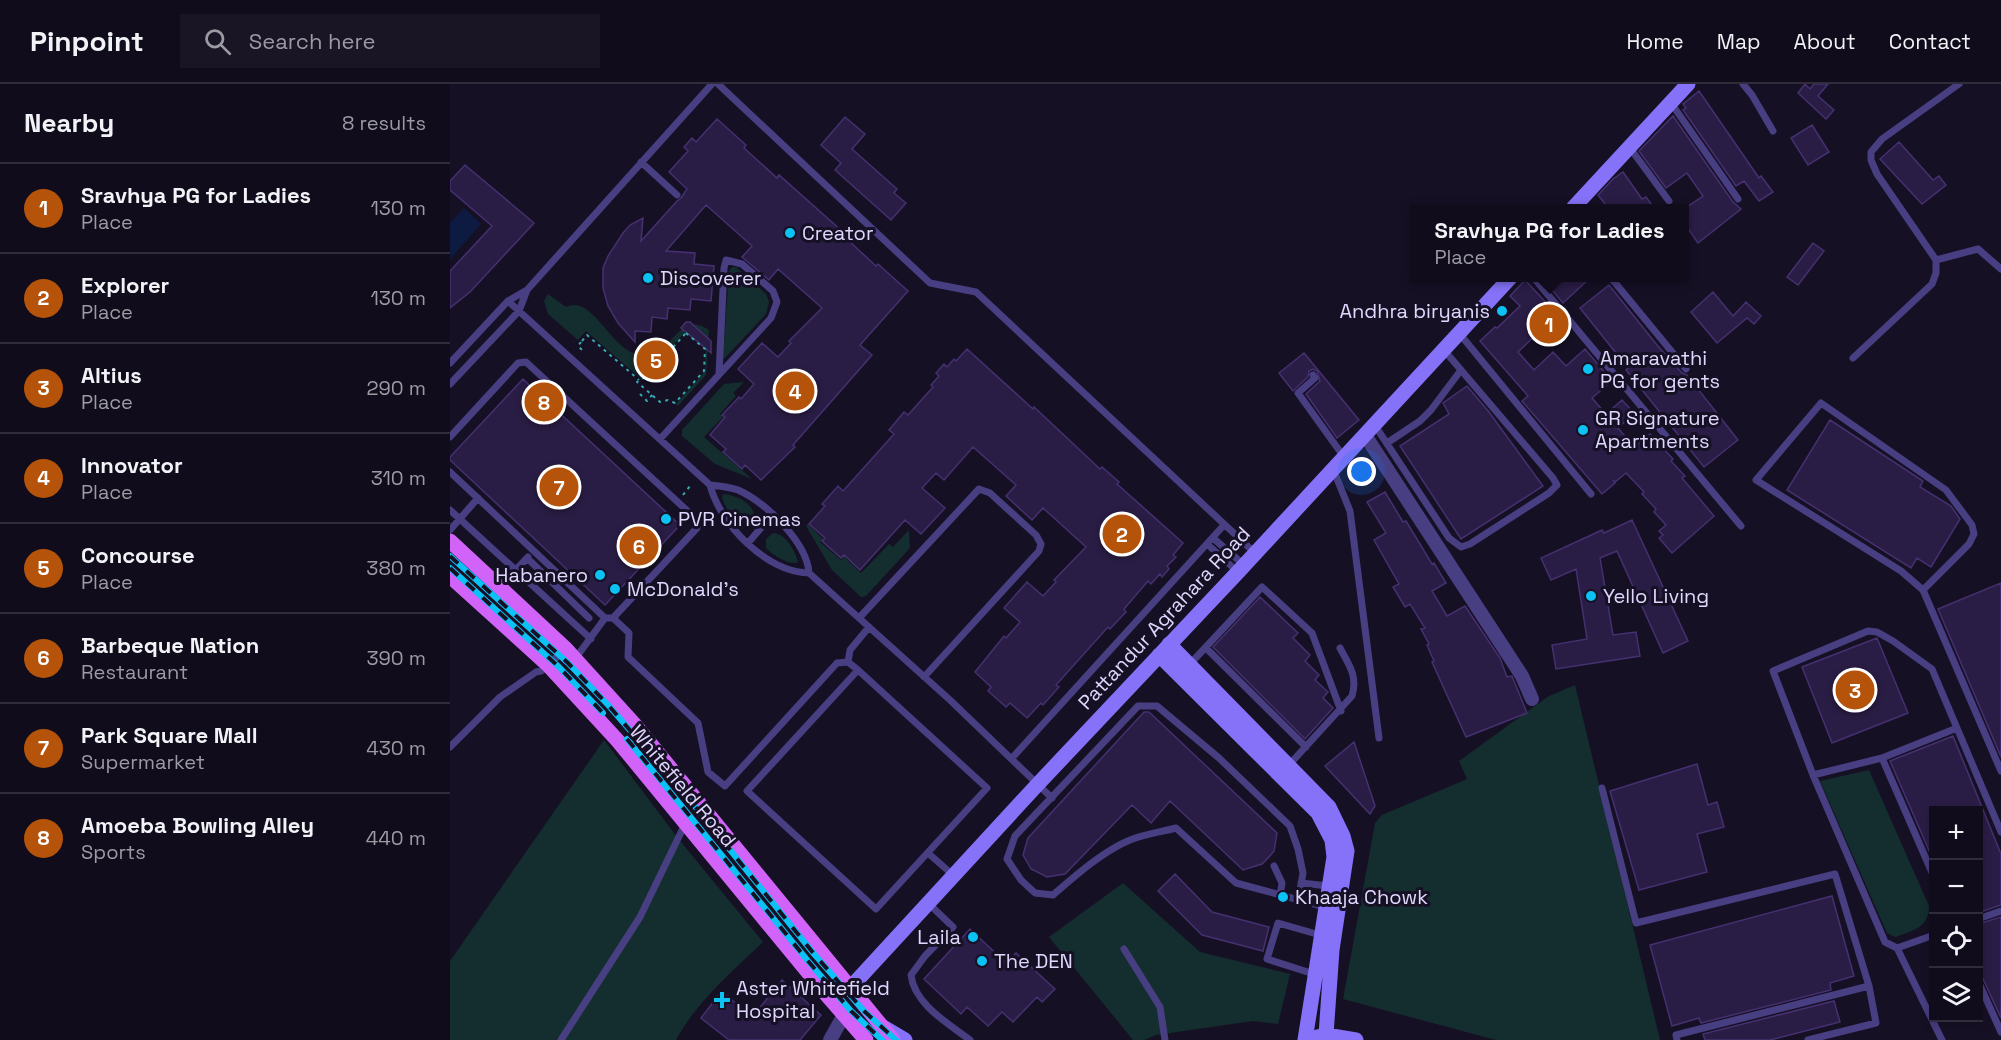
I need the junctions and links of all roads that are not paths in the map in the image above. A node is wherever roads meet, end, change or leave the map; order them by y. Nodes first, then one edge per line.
1 (711, 84) edge
2 (718, 84) edge
3 (1688, 84) edge
4 (1743, 84) edge
5 (1959, 84) edge
6 (1671, 103) junction
7 (1773, 131) dead end
8 (1630, 147) junction
9 (641, 162) junction
10 (677, 195) dead end
11 (1738, 199) dead end
12 (1669, 201) dead end
13 (1582, 204) edge
14 (1936, 260) junction
15 (2001, 269) edge
16 (1506, 282) edge
17 (1537, 282) edge
18 (1614, 282) edge
19 (527, 290) junction
20 (508, 300) junction
21 (519, 310) junction
22 (1459, 333) junction
23 (1444, 349) junction
24 (1852, 358) dead end
25 (450, 363) edge
26 (1686, 369) dead end
27 (1461, 370) junction
28 (719, 374) junction
29 (1313, 375) dead end
30 (450, 384) edge
31 (1369, 430) junction
32 (450, 437) edge
33 (660, 439) junction
34 (1387, 443) junction
35 (1344, 457) junction
36 (1333, 469) junction
37 (450, 472) edge
38 (711, 485) junction
39 (1591, 494) dead end
40 (478, 498) junction
41 (450, 510) edge
42 (772, 514) junction
43 (460, 519) junction
44 (1224, 525) junction
45 (1741, 526) dead end
46 (450, 530) edge
47 (1213, 538) junction
48 (450, 540) edge
49 (747, 543) junction
50 (1207, 544) junction
51 (534, 550) junction
52 (1255, 553) junction
53 (527, 558) junction
54 (1241, 569) junction
55 (515, 571) junction
56 (809, 573) junction
57 (450, 576) edge
58 (500, 587) junction
59 (1923, 590) junction
60 (589, 618) dead end
61 (605, 618) junction
62 (613, 618) junction
63 (859, 618) junction
64 (869, 627) junction
65 (591, 639) junction
66 (1206, 648) junction
67 (1340, 648) dead end
68 (1164, 649) junction
69 (571, 654) junction
70 (848, 662) junction
71 (1190, 664) junction
72 (548, 665) junction
73 (858, 670) junction
74 (924, 677) junction
75 (1532, 699) dead end
76 (1341, 711) junction
77 (1957, 728) junction
78 (1379, 738) dead end
79 (450, 747) edge
80 (1306, 747) junction
81 (1012, 758) junction
82 (1882, 758) junction
83 (1283, 770) junction
84 (2001, 771) edge
85 (1813, 775) junction
86 (1037, 785) junction
87 (1602, 788) dead end
88 (1052, 798) junction
89 (686, 821) junction
90 (2001, 832) edge
91 (928, 853) junction
92 (1274, 866) dead end
93 (1929, 866) edge
94 (954, 876) junction
95 (1301, 883) junction
96 (1335, 887) junction
97 (1280, 896) junction
98 (1298, 901) junction
99 (928, 903) junction
100 (1325, 907) junction
101 (2001, 911) edge
102 (1983, 917) edge
103 (1320, 935) junction
104 (1929, 937) edge
105 (1897, 948) junction
106 (1124, 949) dead end
107 (1314, 974) junction
108 (1869, 986) junction
109 (850, 988) junction
110 (1983, 992) edge
111 (844, 1015) junction
112 (883, 1027) junction
113 (2001, 1032) edge
114 (1326, 1035) junction
115 (561, 1040) edge
116 (830, 1040) edge
117 (866, 1040) edge
118 (893, 1040) edge
119 (905, 1040) edge
120 (970, 1040) edge
121 (1166, 1040) edge
122 (1306, 1040) edge
123 (1356, 1040) edge
124 (1677, 1040) edge
125 (1808, 1040) edge
126 (1942, 1040) edge

1 - 9 lane
2 - 44 lane
3 - 6 street
4 - 7 lane
5 - 14 lane
6 - 8 street
6 - 11 lane
8 - 12 lane
8 - 13 street
9 - 10 lane
9 - 19 lane
14 - 15 lane
14 - 24 lane
16 - 22 street, Pattandur Agrahara Road
17 - 45 lane
18 - 26 lane
19 - 20 lane
19 - 21 lane
20 - 21 lane
20 - 25 lane
21 - 30 lane
21 - 33 lane
22 - 23 street, Pattandur Agrahara Road
22 - 39 lane
23 - 27 lane
23 - 31 street, Pattandur Agrahara Road
27 - 34 lane
27 - 34 lane
28 - 28 lane
28 - 33 lane
29 - 35 lane
31 - 34 lane
31 - 35 street, Pattandur Agrahara Road
31 - 75 street
32 - 62 lane
33 - 38 lane
35 - 36 street, Pattandur Agrahara Road
36 - 52 street, Pattandur Agrahara Road
36 - 78 lane
37 - 40 lane
38 - 42 lane
38 - 49 lane
40 - 43 lane
40 - 51 lane
41 - 43 lane
42 - 49 lane
42 - 56 lane
43 - 46 lane
43 - 55 lane
44 - 47 lane
44 - 52 lane
47 - 50 lane
47 - 54 lane
48 - 58 main road, Whitefield Road
49 - 56 lane
50 - 54 lane
50 - 81 lane
51 - 53 lane
51 - 61 lane
52 - 54 street, Pattandur Agrahara Road
53 - 55 lane
53 - 60 lane
54 - 68 street, Pattandur Agrahara Road
55 - 58 lane
55 - 65 lane
56 - 63 lane
57 - 72 main road, Whitefield Road
58 - 69 main road, Whitefield Road
59 - 59 lane
59 - 84 lane
61 - 62 lane
61 - 65 lane
62 - 70 lane
63 - 64 lane
63 - 74 lane
64 - 70 lane
64 - 74 lane
65 - 69 lane
66 - 71 lane
66 - 76 lane
66 - 80 lane
67 - 76 lane
68 - 71 street
68 - 83 street
68 - 86 street, Pattandur Agrahara Road
69 - 72 lane
69 - 109 main road, Whitefield Road
70 - 73 lane
71 - 83 street
72 - 79 lane
72 - 89 main road, Whitefield Road
73 - 91 lane
73 - 91 lane
74 - 81 lane
76 - 80 lane
77 - 82 lane
77 - 85 lane
77 - 90 lane
80 - 83 lane
81 - 86 lane
82 - 85 lane
82 - 93 lane
83 - 96 street
85 - 105 lane
86 - 88 lane
86 - 94 street, Pattandur Agrahara Road
87 - 108 lane
88 - 95 lane
88 - 97 lane
89 - 111 main road, Whitefield Road
89 - 115 lane
91 - 94 lane
92 - 97 lane
94 - 99 street, Pattandur Agrahara Road
95 - 96 lane
95 - 98 lane
96 - 100 street
96 - 114 street
97 - 98 lane
98 - 100 lane
99 - 109 street, Pattandur Agrahara Road
99 - 120 lane
100 - 103 street
101 - 102 lane
103 - 107 street
103 - 107 lane
104 - 105 lane
105 - 126 lane
106 - 121 lane
107 - 122 street
108 - 124 lane
108 - 125 lane
109 - 112 main road, Whitefield Road
110 - 113 lane
111 - 116 street
111 - 117 main road, Whitefield Road
112 - 118 main road
112 - 119 street
114 - 122 street
114 - 123 street

